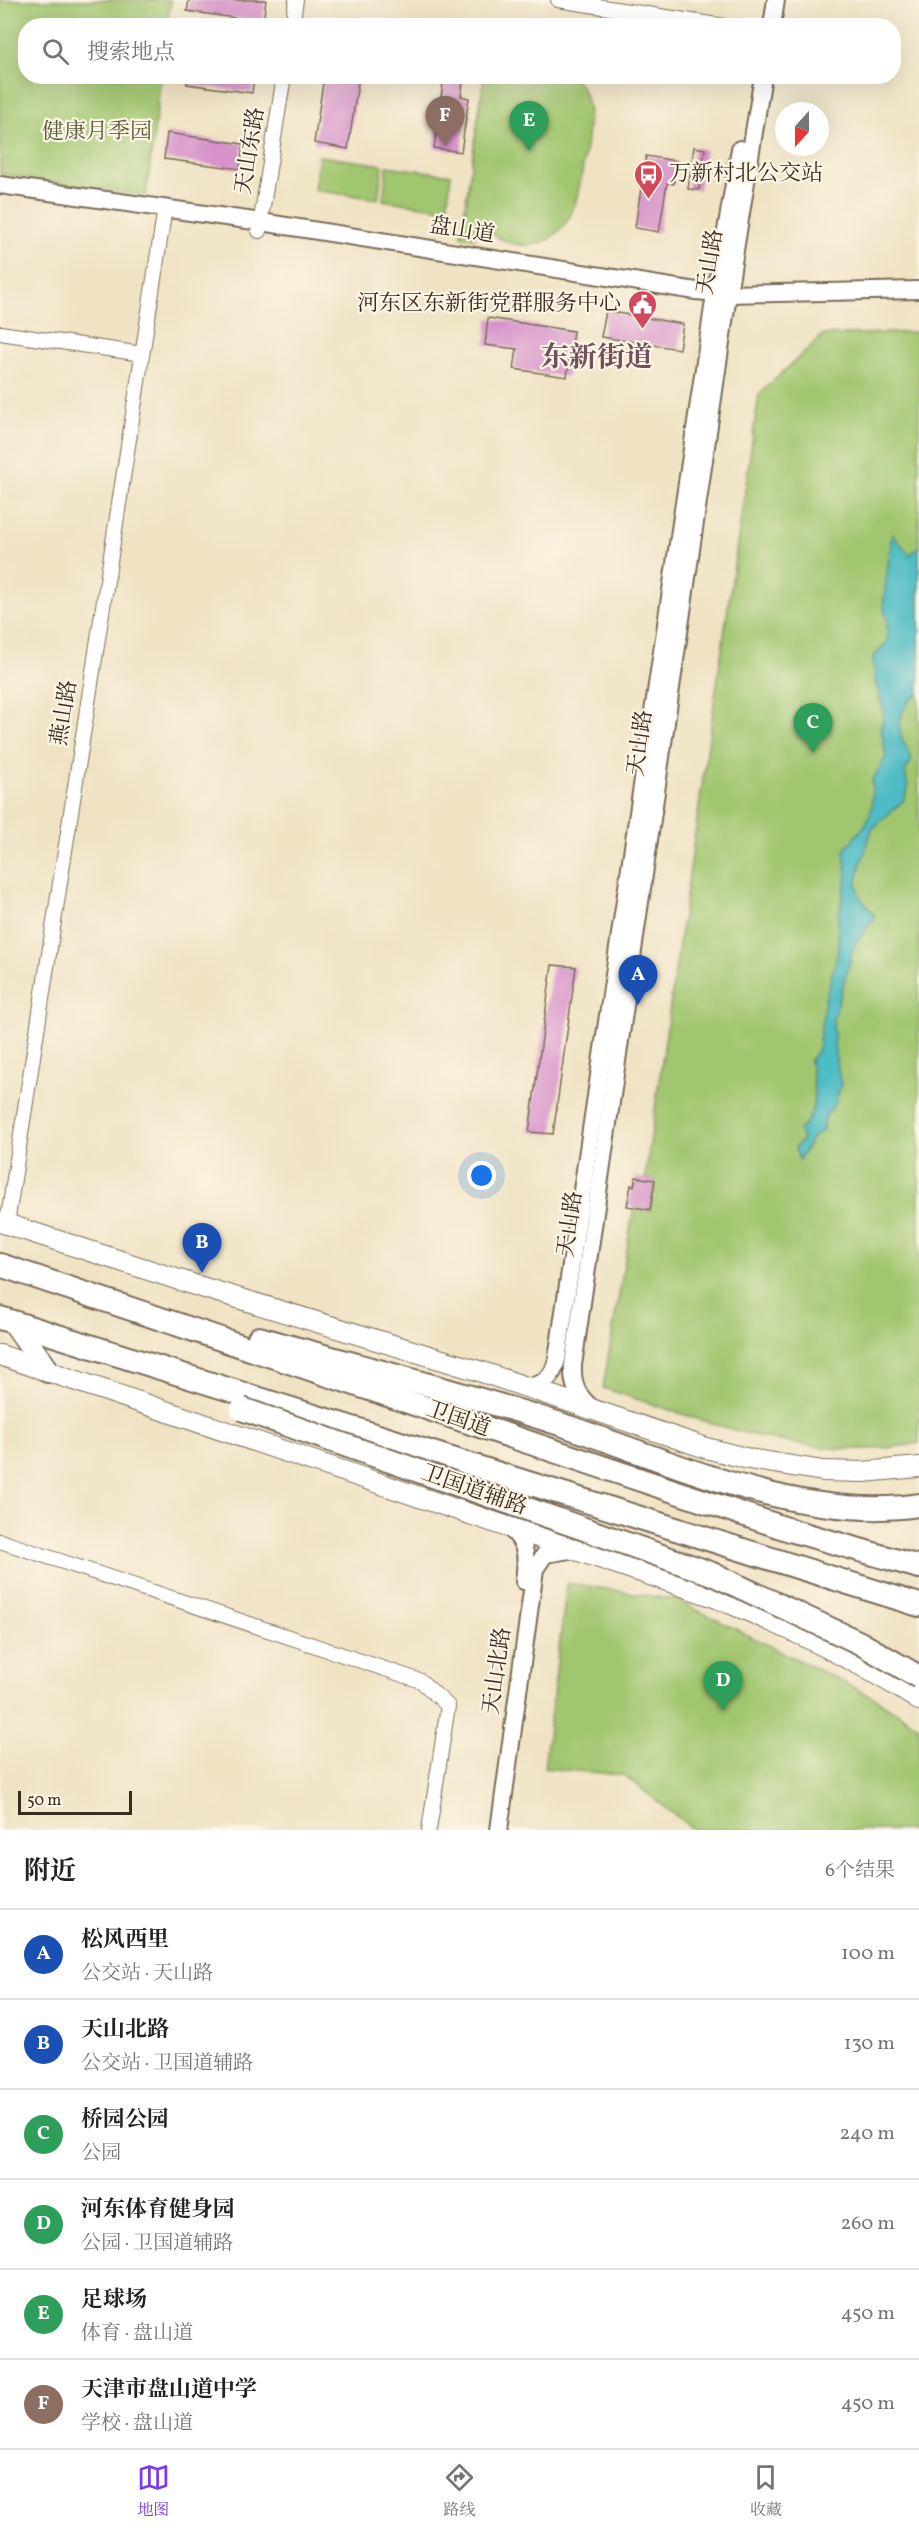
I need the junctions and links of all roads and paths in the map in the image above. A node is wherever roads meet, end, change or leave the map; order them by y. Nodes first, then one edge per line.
1 (296, 0) edge
2 (558, 0) edge
3 (764, 0) edge
4 (776, 0) edge
5 (293, 18) edge
6 (673, 18) edge
7 (761, 18) edge
8 (773, 18) edge
9 (283, 84) edge
10 (751, 84) edge
11 (761, 84) edge
12 (0, 185) edge
13 (0, 195) edge
14 (164, 213) junction
15 (260, 227) junction
16 (919, 290) edge
17 (721, 298) junction
18 (919, 299) edge
19 (0, 333) edge
20 (142, 354) junction
21 (3, 1223) edge
22 (0, 1265) edge
23 (38, 1278) junction
24 (8, 1321) edge
25 (0, 1355) edge
26 (48, 1371) junction
27 (523, 1386) junction
28 (593, 1409) junction
29 (919, 1467) edge
30 (919, 1504) edge
31 (509, 1528) junction
32 (0, 1541) edge
33 (577, 1549) junction
34 (919, 1567) edge
35 (919, 1605) edge
36 (919, 1677) edge
37 (919, 1701) edge
38 (429, 1830) edge
39 (489, 1830) edge
40 (499, 1830) edge

1 - 5 street
2 - 6 street
3 - 7 street
4 - 8 street
9 - 15 street, 天山东路
10 - 17 street, 天山路
11 - 17 street, 天山路
12 - 14 street, 盘山道
13 - 14 street, 盘山道
14 - 15 street, 盘山道
14 - 20 street, 燕山路
15 - 17 street, 盘山道
16 - 17 street, 盘山道
17 - 18 street, 盘山道
17 - 27 street, 天山路
17 - 28 street, 天山路
19 - 20 street
20 - 21 street, 燕山路
21 - 27 main road
22 - 23 highway, 卫国道
23 - 30 highway
23 - 34 highway, 卫国道
24 - 26 highway
24 - 35 highway, 卫国道
24 - 36 highway, bridge
25 - 26 main road, 卫国道辅路
26 - 31 main road, 卫国道辅路
27 - 28 main road
28 - 29 main road
31 - 33 main road, 卫国道辅路
31 - 39 street, 天山北路
32 - 38 street
33 - 37 main road, 卫国道辅路
33 - 40 street, 天山北路

